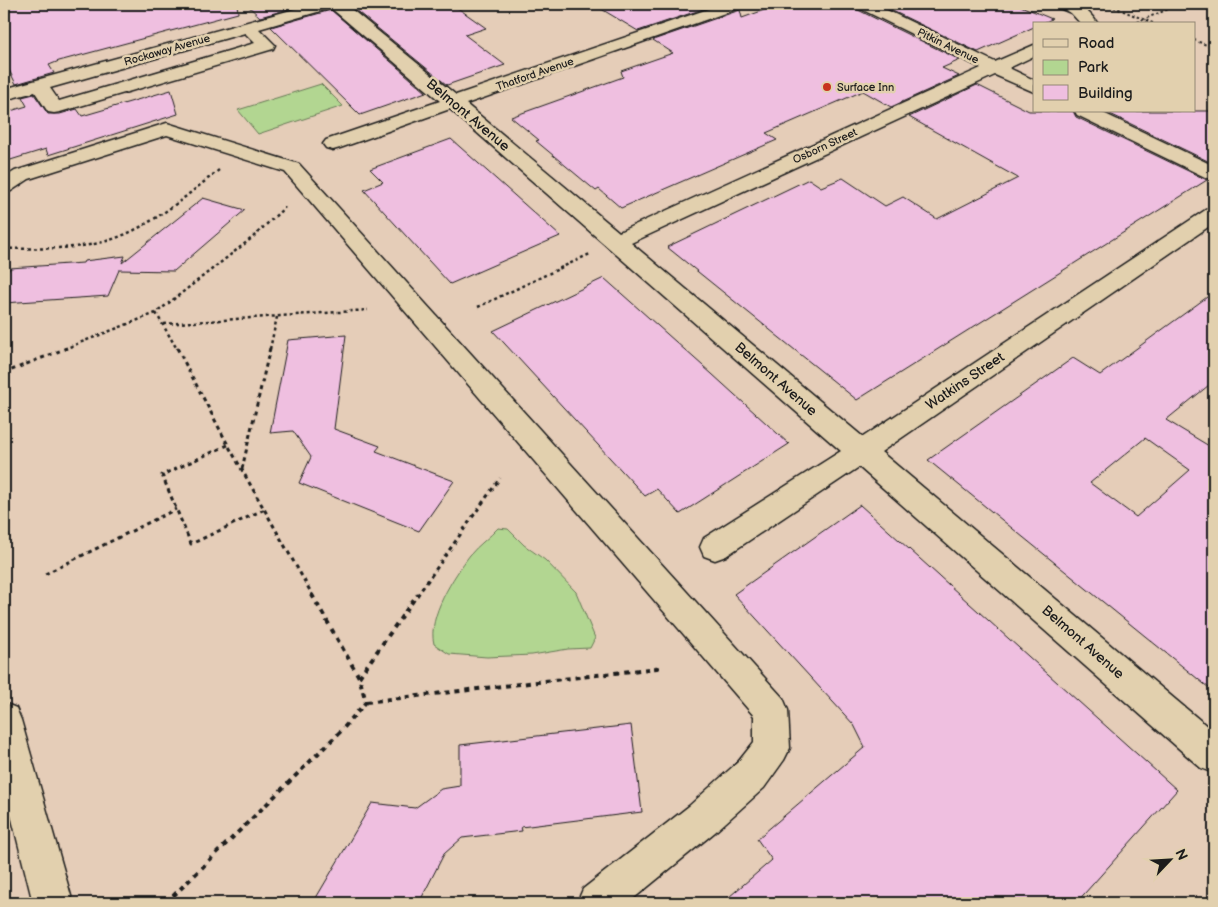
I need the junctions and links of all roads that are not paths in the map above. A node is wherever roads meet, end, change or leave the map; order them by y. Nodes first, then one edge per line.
1 (329, 4) edge
2 (336, 4) edge
3 (737, 4) edge
4 (862, 4) edge
5 (1062, 4) edge
6 (1088, 22) edge
7 (248, 27) junction
8 (1033, 50) edge
9 (994, 68) junction
10 (40, 85) junction
11 (1033, 87) edge
12 (4, 95) edge
13 (454, 103) junction
14 (1086, 112) edge
15 (333, 144) dead end
16 (1214, 174) edge
17 (4, 187) edge
18 (1214, 214) edge
19 (616, 242) junction
20 (861, 452) junction
21 (715, 547) dead end
22 (4, 720) edge
23 (1214, 755) edge
24 (54, 903) edge
25 (597, 903) edge

1 - 7 street, Rockaway Avenue
2 - 13 street, Belmont Avenue
3 - 13 street, Thatford Avenue
4 - 9 street, Pitkin Avenue
5 - 6 street
7 - 10 street, Rockaway Avenue
7 - 10 street
8 - 9 street, Osborn Street
9 - 11 street, Pitkin Avenue
9 - 19 street, Osborn Street
10 - 12 street, Rockaway Avenue
13 - 15 street, Thatford Avenue
13 - 19 street, Belmont Avenue
14 - 16 street
17 - 25 street
18 - 20 street, Watkins Street
19 - 20 street, Belmont Avenue
20 - 21 street, Watkins Street
20 - 23 street, Belmont Avenue
22 - 24 street

